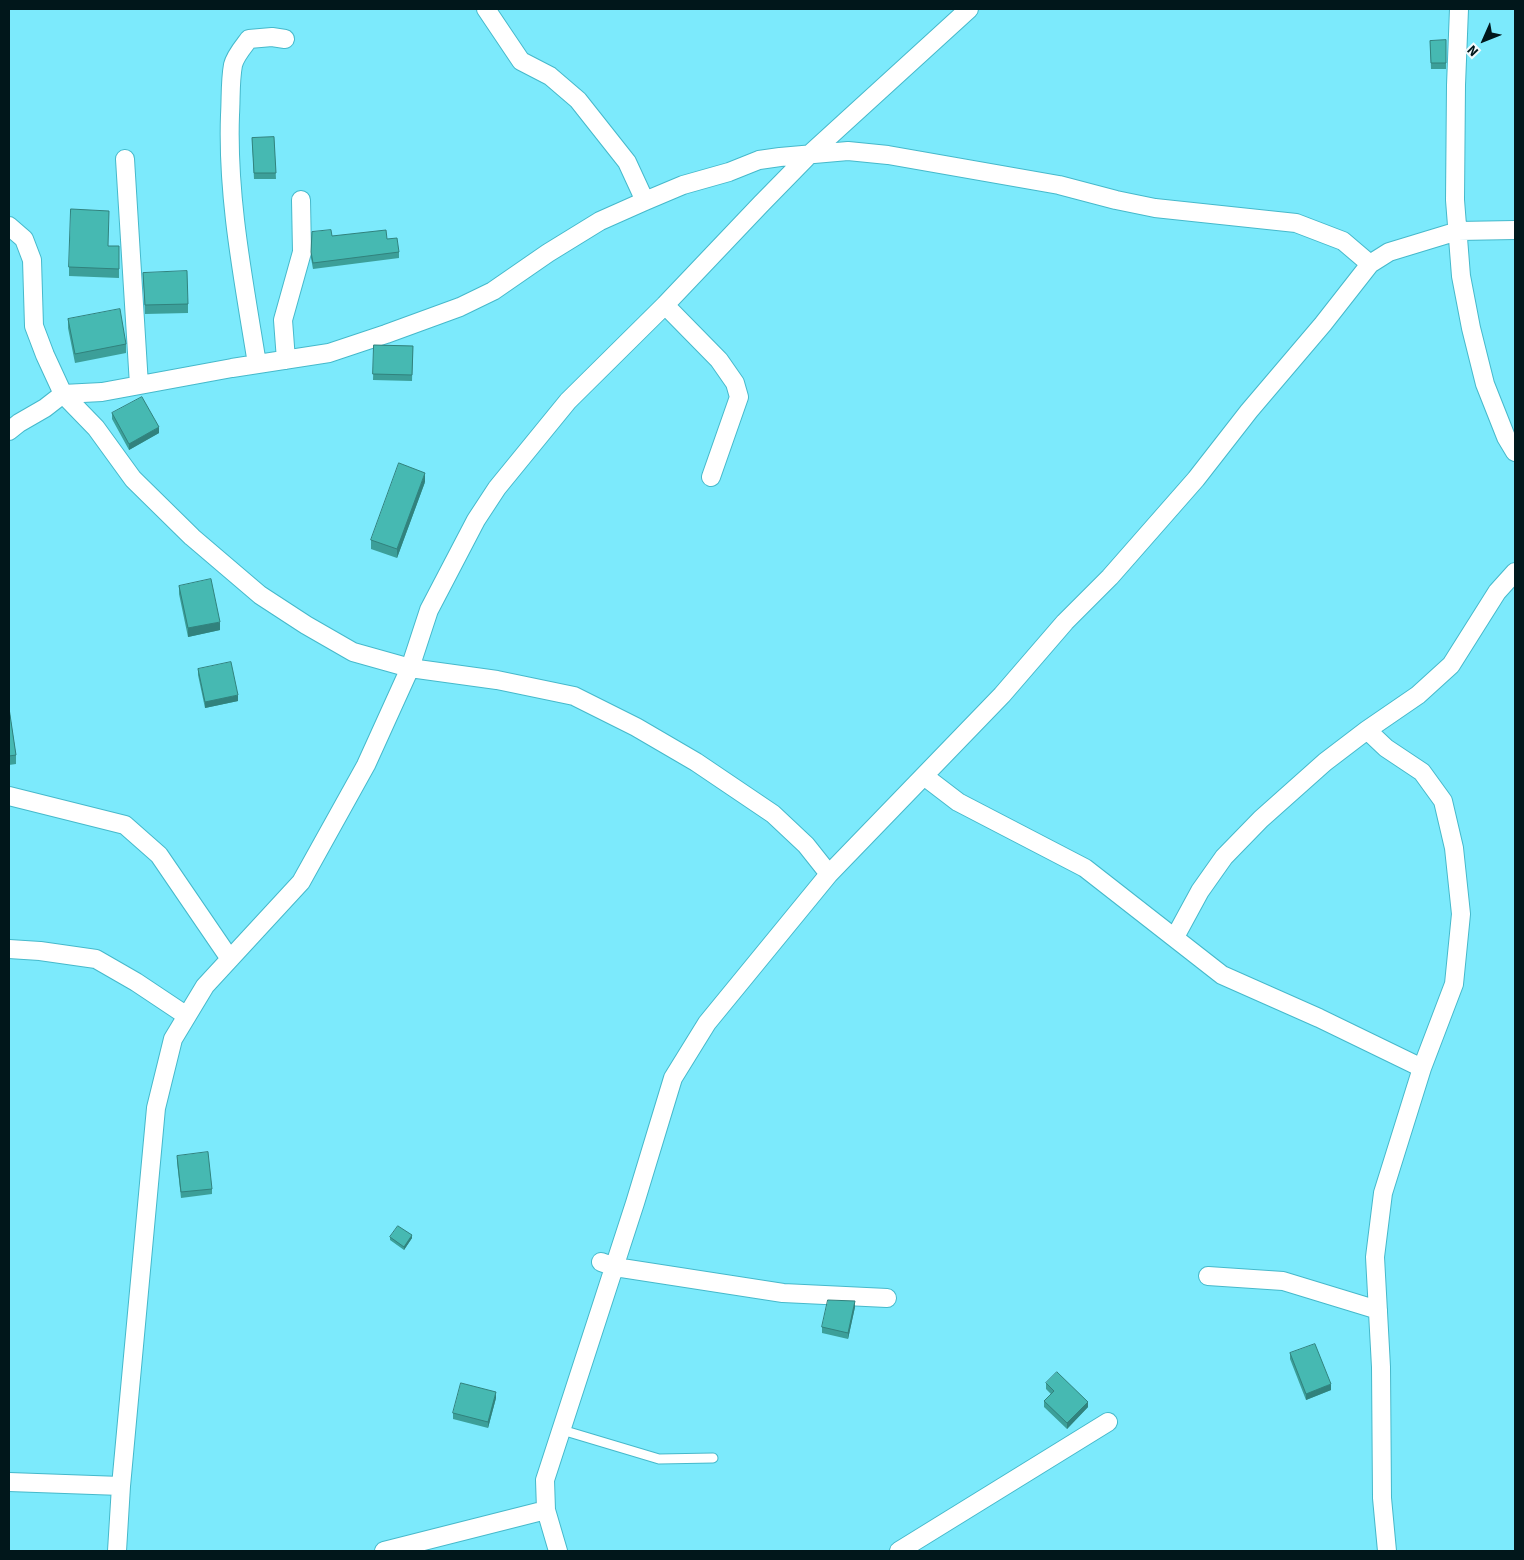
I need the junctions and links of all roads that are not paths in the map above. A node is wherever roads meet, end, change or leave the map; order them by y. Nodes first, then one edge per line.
1 (486, 9) edge
2 (969, 9) edge
3 (1459, 9) edge
4 (285, 40) dead end
5 (810, 154) junction
6 (125, 159) dead end
7 (301, 200) dead end
8 (645, 201) junction
9 (9, 226) edge
10 (1515, 230) edge
11 (1458, 231) junction
12 (1370, 264) junction
13 (665, 305) junction
14 (286, 360) junction
15 (257, 364) junction
16 (139, 384) junction
17 (63, 394) junction
18 (9, 431) edge
19 (1515, 452) edge
20 (711, 476) dead end
21 (1515, 572) edge
22 (410, 668) junction
23 (1367, 730) junction
24 (924, 776) junction
25 (9, 796) edge
26 (829, 874) junction
27 (1175, 937) junction
28 (9, 949) edge
29 (230, 959) junction
30 (186, 1016) junction
31 (1422, 1068) junction
32 (608, 1264) junction
33 (1208, 1276) dead end
34 (886, 1298) dead end
35 (1378, 1310) junction
36 (1108, 1422) dead end
37 (562, 1430) junction
38 (713, 1458) dead end
39 (9, 1482) edge
40 (121, 1486) junction
41 (546, 1510) junction
42 (117, 1551) edge
43 (384, 1551) edge
44 (558, 1551) edge
45 (899, 1551) edge
46 (1387, 1551) edge

1 - 8 street
2 - 5 street
3 - 11 street
4 - 15 street
5 - 8 street
5 - 12 street
5 - 13 street
6 - 16 street
7 - 14 street
8 - 14 street
9 - 17 street
10 - 11 street
11 - 12 street
11 - 19 street
12 - 24 street
13 - 20 street
13 - 22 street
14 - 15 street
15 - 16 street
16 - 17 street
17 - 18 street
17 - 22 street
21 - 23 street
22 - 26 street
22 - 29 street
23 - 27 street
23 - 31 street
24 - 26 street
24 - 27 street
25 - 29 street
26 - 32 street
27 - 31 street
28 - 30 street
29 - 30 street
30 - 40 street
31 - 35 street
32 - 34 street
32 - 37 street
33 - 35 street
35 - 46 street
36 - 45 street
37 - 38 lane
37 - 41 street
39 - 40 street
40 - 42 street
41 - 43 street
41 - 44 street

